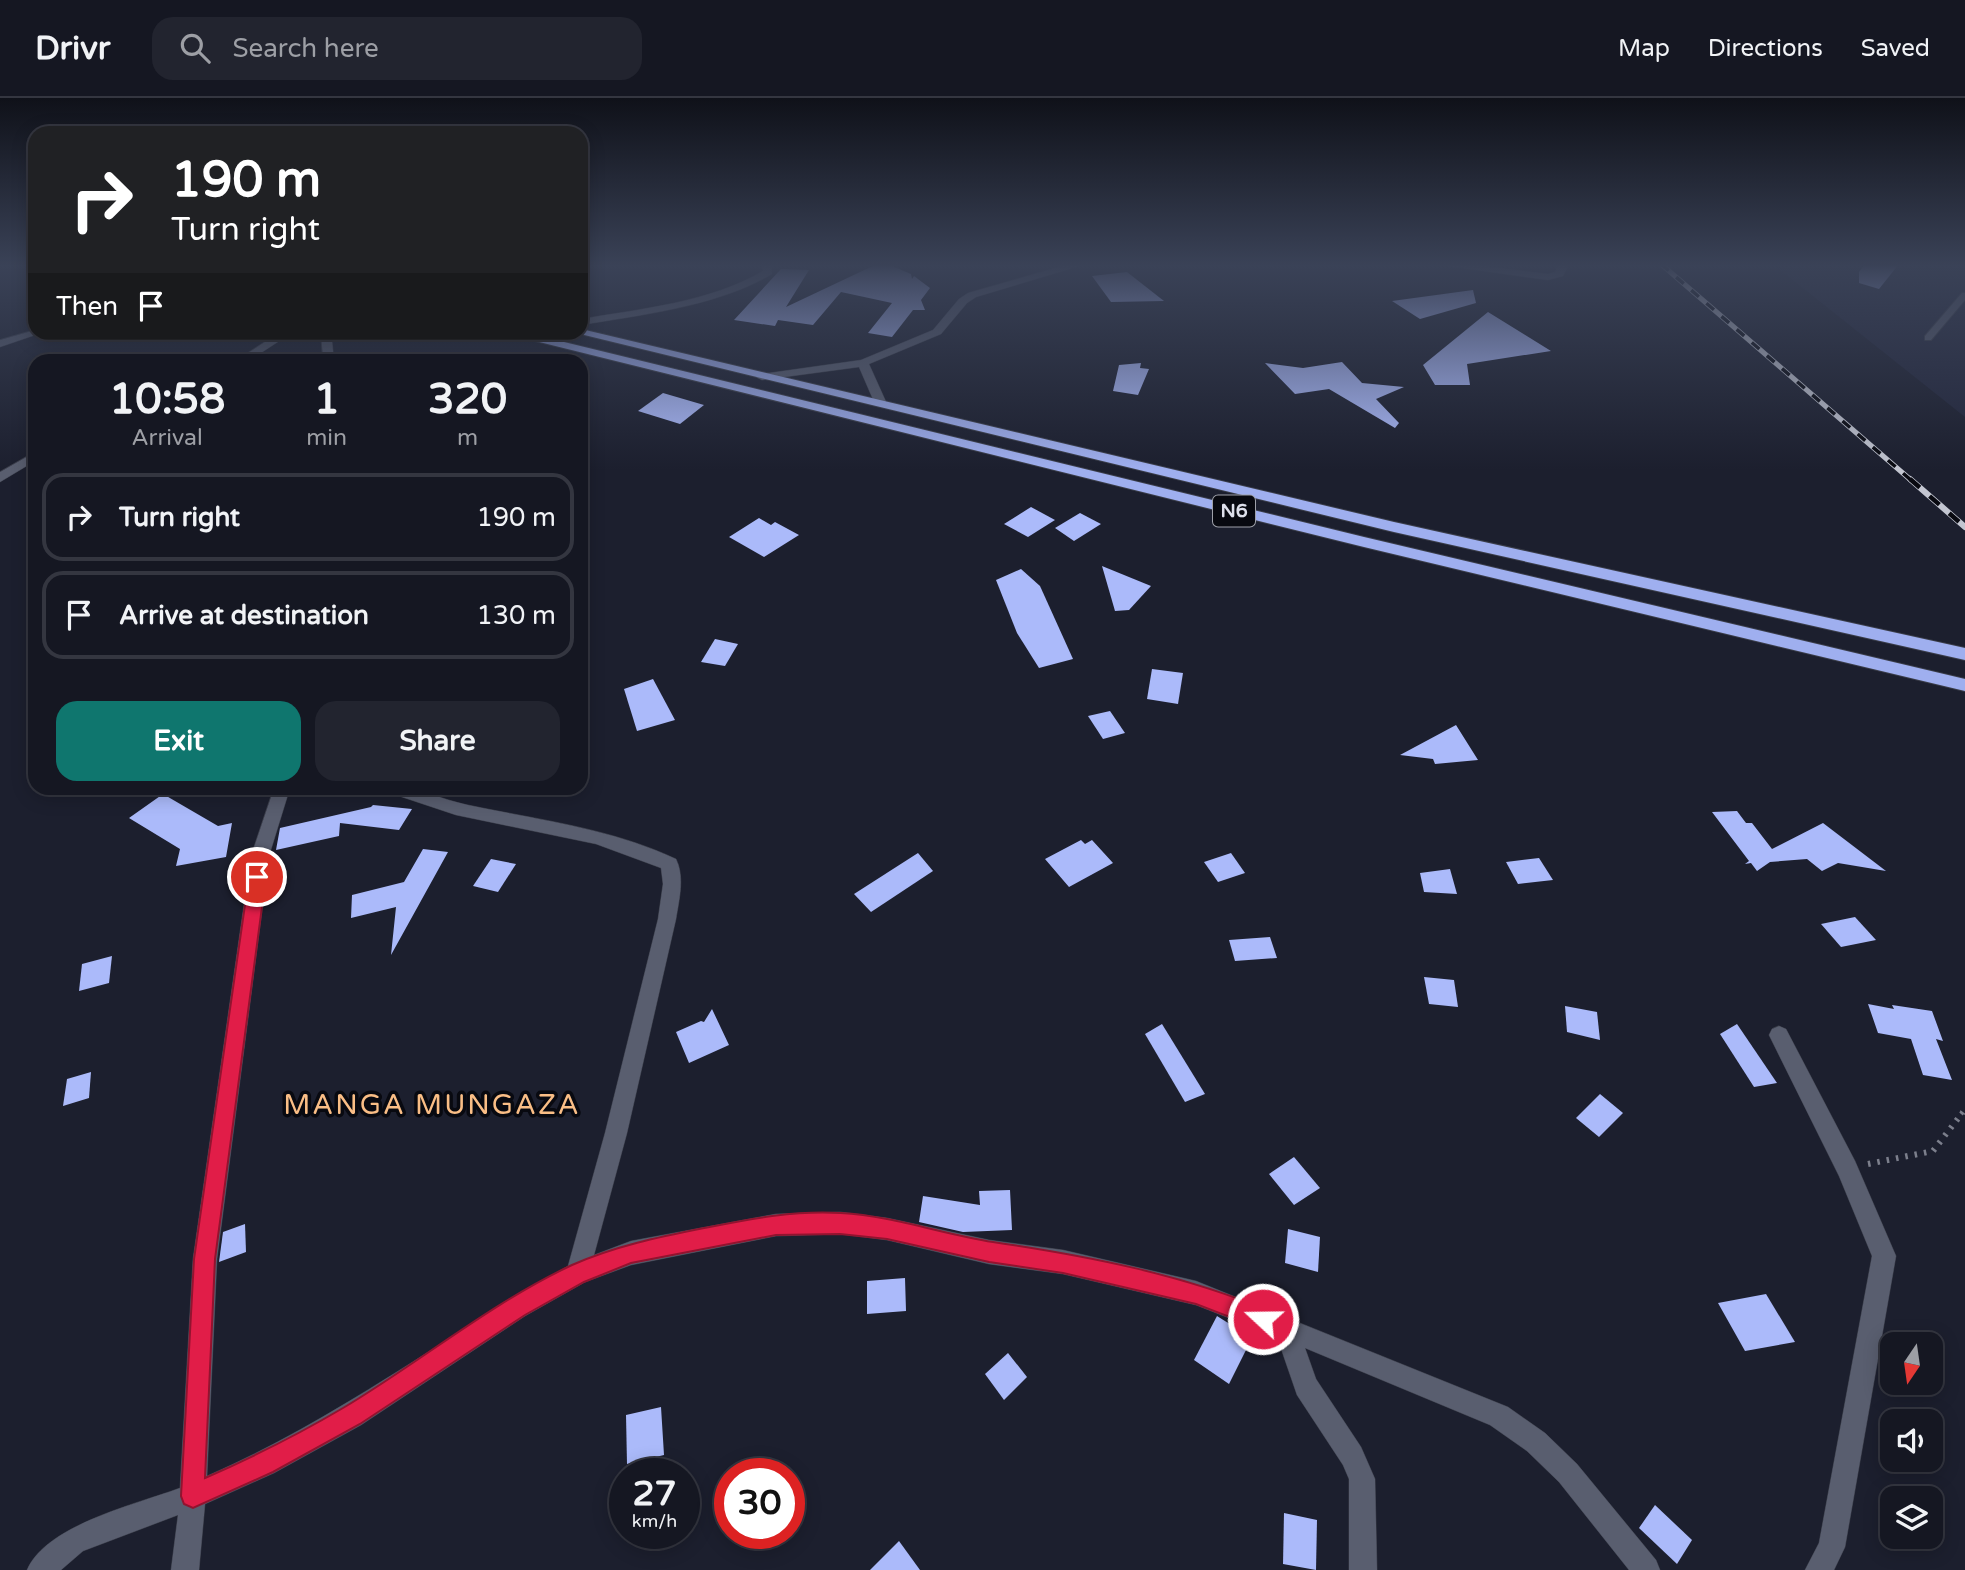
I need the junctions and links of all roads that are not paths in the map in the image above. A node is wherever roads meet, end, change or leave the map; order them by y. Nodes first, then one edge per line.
1 (935, 333) edge
2 (1933, 333) edge
3 (588, 334) edge
4 (28, 335) edge
5 (1928, 338) dead end
6 (275, 340) edge
7 (538, 340) edge
8 (0, 344) edge
9 (253, 354) edge
10 (863, 363) junction
11 (762, 377) junction
12 (881, 404) junction
13 (28, 460) edge
14 (0, 478) edge
15 (1965, 654) edge
16 (1965, 685) edge
17 (280, 795) edge
18 (415, 795) edge
19 (1779, 1035) dead end
20 (578, 1273) junction
21 (1285, 1327) junction
22 (193, 1496) junction
23 (41, 1570) edge
24 (185, 1570) edge
25 (1363, 1570) edge
26 (1646, 1570) edge
27 (1819, 1570) edge

1 - 10 street
2 - 5 lane
3 - 11 highway, N6
4 - 8 street
6 - 9 street
7 - 16 highway, N6
10 - 11 street
10 - 12 street
11 - 12 highway, N6
12 - 15 highway, N6
13 - 14 street
17 - 22 street
18 - 20 street
19 - 27 street
20 - 21 street
20 - 22 street
21 - 25 street
21 - 26 street
22 - 23 street
22 - 24 street

